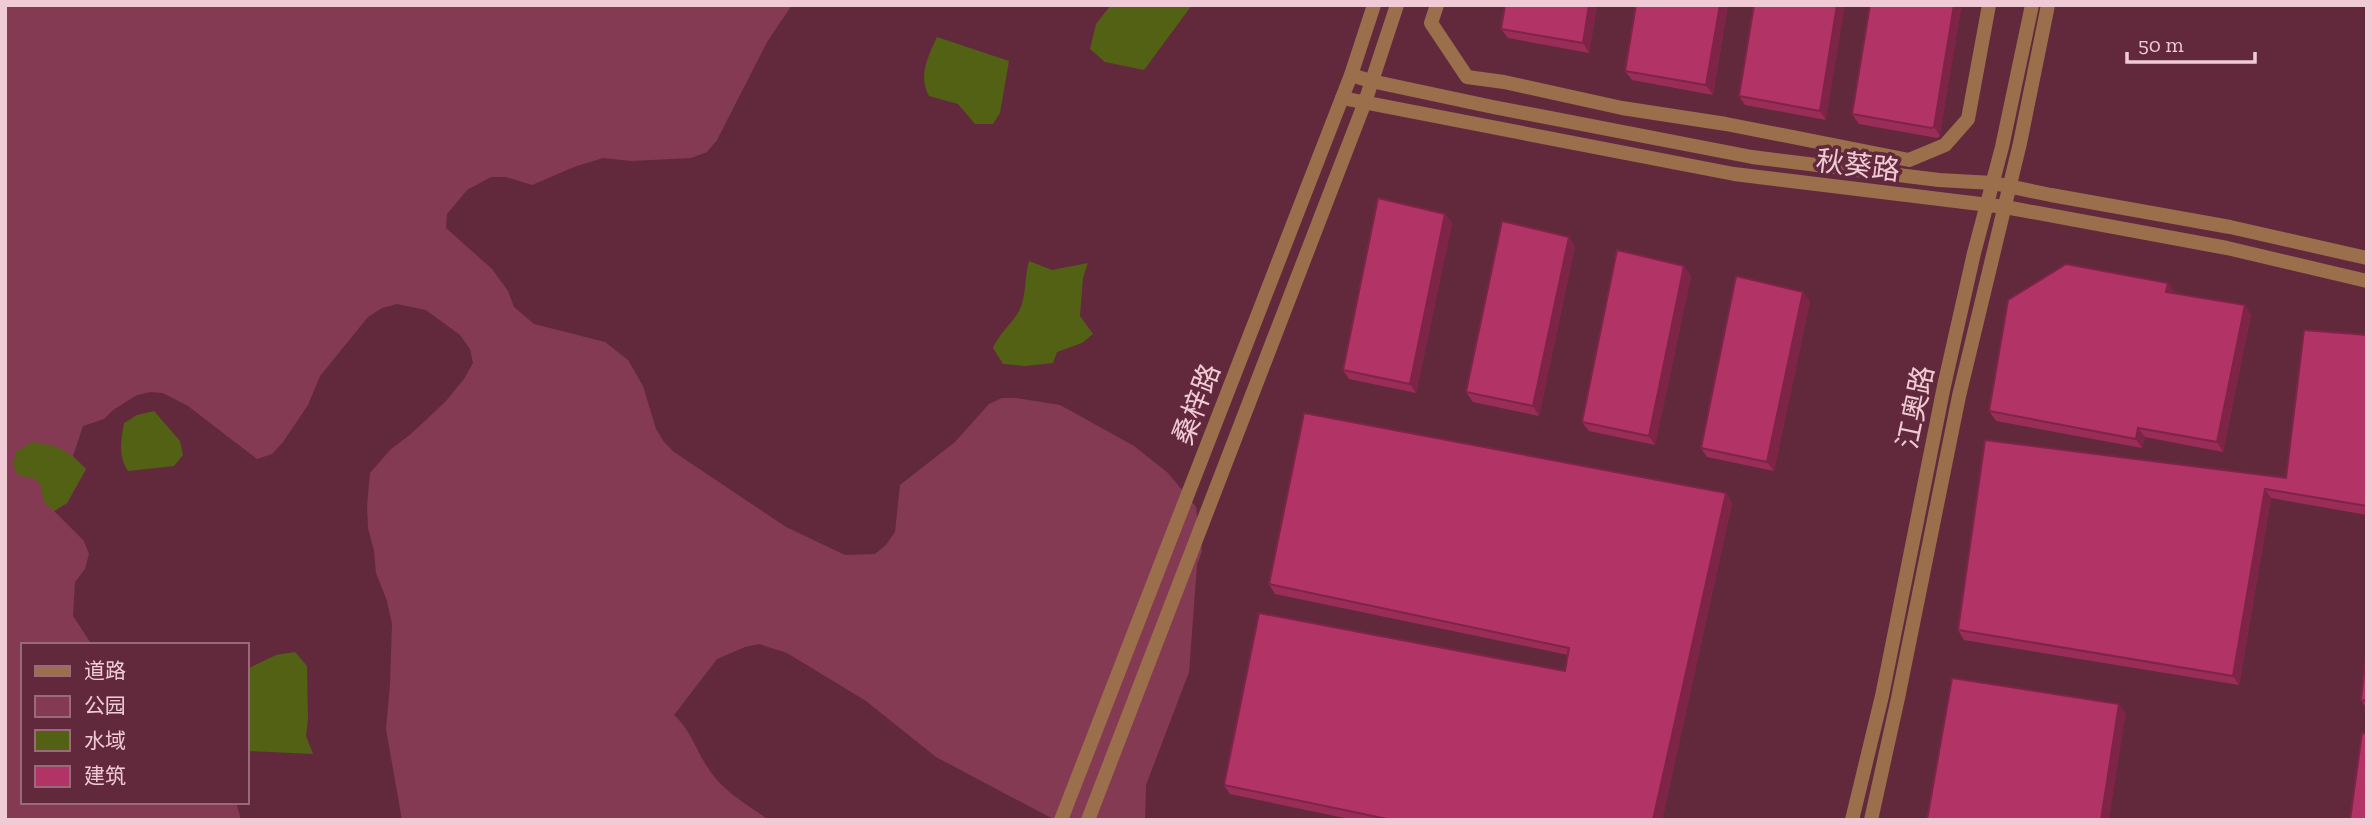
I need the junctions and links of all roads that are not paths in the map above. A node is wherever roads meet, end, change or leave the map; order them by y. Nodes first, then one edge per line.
1 (1374, 5) edge
2 (1397, 5) edge
3 (1437, 5) edge
4 (1989, 5) edge
5 (2032, 5) edge
6 (2048, 5) edge
7 (1350, 75) junction
8 (1371, 81) junction
9 (1342, 98) junction
10 (1365, 102) junction
11 (1993, 183) junction
12 (2010, 186) junction
13 (1987, 205) junction
14 (2005, 207) junction
15 (2367, 258) edge
16 (2367, 281) edge
17 (1061, 820) edge
18 (1088, 820) edge
19 (1852, 820) edge
20 (1871, 820) edge

1 - 7 street, 桑梓路
2 - 8 street, 桑梓路
3 - 4 street
5 - 11 street, 江奥路
6 - 12 street, 江奥路
7 - 8 street, 秋葵路
7 - 9 street, 桑梓路
8 - 10 street, 桑梓路
8 - 11 street, 秋葵路
9 - 10 street, 秋葵路
9 - 17 street, 桑梓路
10 - 13 street, 秋葵路
10 - 18 street, 桑梓路
11 - 12 street, 秋葵路
11 - 13 street, 江奥路
12 - 14 street, 江奥路
12 - 15 street, 秋葵路
13 - 14 street, 秋葵路
13 - 19 street, 江奥路
14 - 16 street, 秋葵路
14 - 20 street, 江奥路

